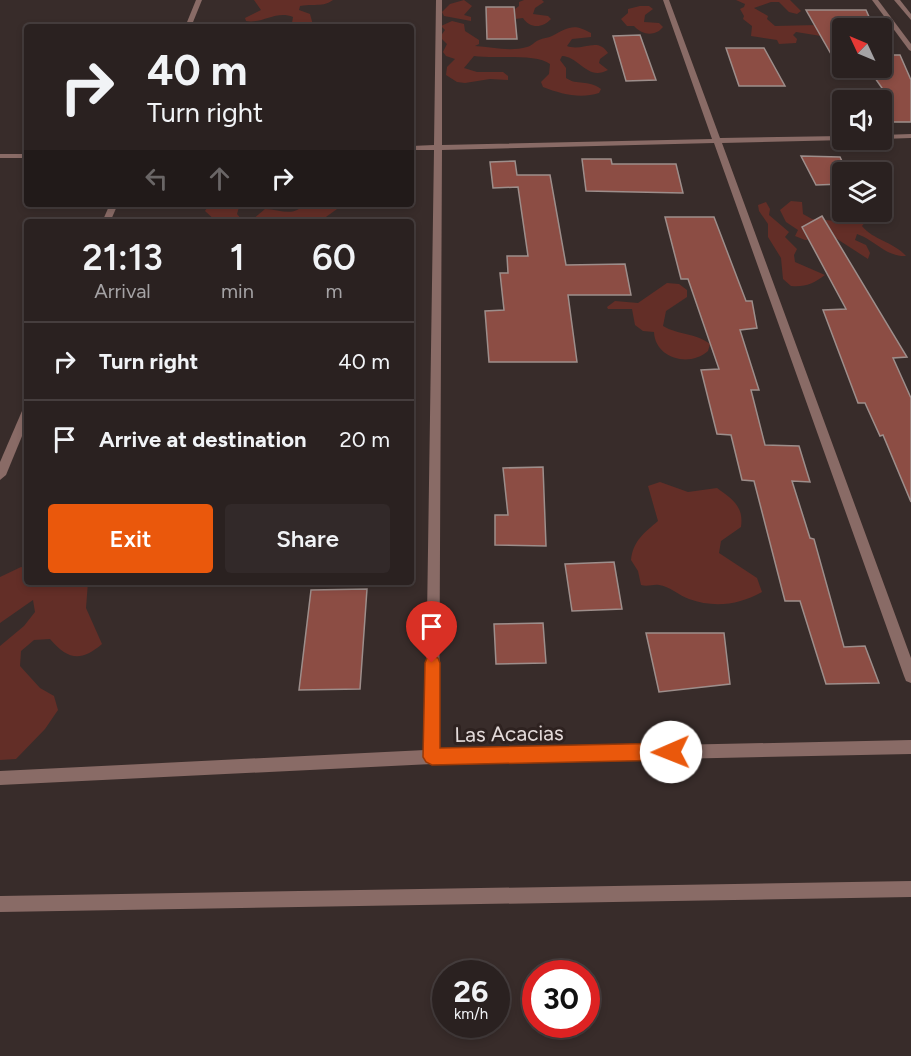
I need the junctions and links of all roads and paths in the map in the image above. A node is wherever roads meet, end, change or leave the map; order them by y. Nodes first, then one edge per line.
1 (199, 0) edge
2 (439, 0) edge
3 (666, 0) edge
4 (875, 0) edge
5 (897, 0) edge
6 (911, 18) edge
7 (189, 24) edge
8 (911, 49) edge
9 (911, 136) edge
10 (892, 137) edge
11 (832, 138) edge
12 (718, 142) junction
13 (414, 148) edge
14 (438, 148) junction
15 (0, 156) edge
16 (24, 156) edge
17 (24, 418) edge
18 (0, 475) edge
19 (911, 676) edge
20 (911, 747) edge
21 (432, 757) junction
22 (0, 778) edge
23 (911, 889) edge
24 (0, 904) edge

1 - 7 street
2 - 14 street
3 - 12 street
4 - 8 street
5 - 6 street
9 - 10 street
11 - 12 street
12 - 14 street
12 - 19 street
13 - 14 street
14 - 21 street
15 - 16 street
17 - 18 street
20 - 21 street, Las Acacias
21 - 22 street, Las Acacias
23 - 24 street

